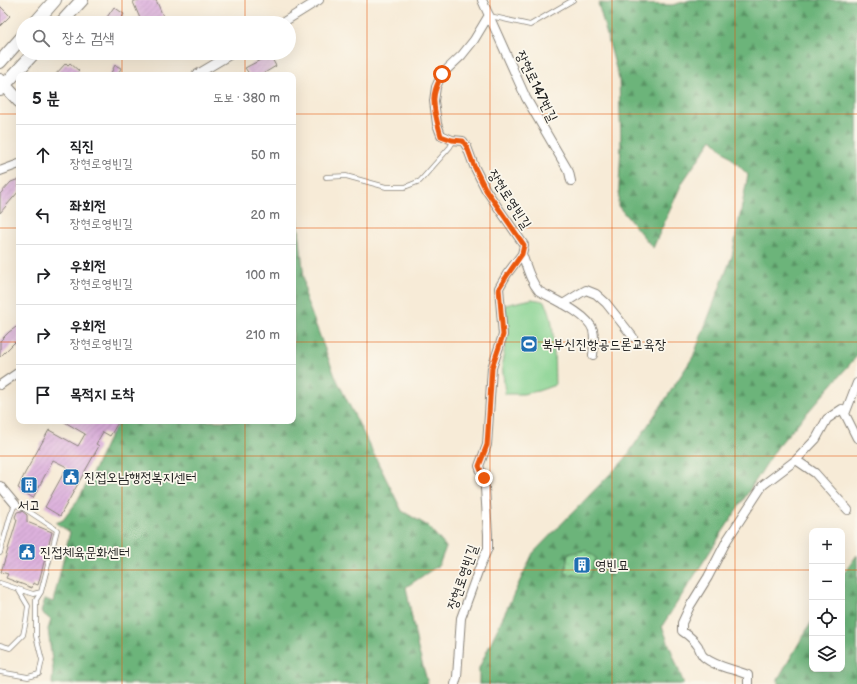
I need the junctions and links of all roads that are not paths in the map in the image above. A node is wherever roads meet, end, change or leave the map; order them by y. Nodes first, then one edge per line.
1 (55, 0) edge
2 (82, 0) edge
3 (320, 0) edge
4 (482, 0) edge
5 (573, 0) edge
6 (41, 16) edge
7 (67, 16) edge
8 (294, 16) edge
9 (489, 16) junction
10 (16, 44) edge
11 (27, 60) edge
12 (220, 60) edge
13 (0, 62) edge
14 (201, 72) edge
15 (2, 85) edge
16 (16, 98) edge
17 (454, 140) junction
18 (16, 165) edge
19 (0, 171) edge
20 (326, 177) dead end
21 (571, 181) dead end
22 (522, 254) junction
23 (563, 304) junction
24 (633, 337) dead end
25 (593, 355) dead end
26 (16, 374) edge
27 (857, 382) edge
28 (0, 385) edge
29 (845, 414) junction
30 (857, 438) edge
31 (796, 460) junction
32 (0, 486) edge
33 (15, 504) junction
34 (848, 510) dead end
35 (0, 553) edge
36 (0, 583) edge
37 (18, 589) junction
38 (41, 592) junction
39 (0, 645) edge
40 (0, 672) edge
41 (455, 684) edge
42 (748, 684) edge

1 - 6 main road
2 - 7 main road
3 - 8 street
4 - 9 street, 장현로147번길
5 - 9 lane
9 - 17 street, 장현로영빈길
9 - 21 street, 장현로147번길
10 - 13 main road
11 - 15 main road
12 - 14 street
15 - 16 main road
17 - 20 lane
17 - 22 street, 장현로영빈길
18 - 19 street
22 - 23 street
22 - 41 street, 장현로영빈길
23 - 24 street
23 - 25 street
26 - 28 street
27 - 29 street
29 - 30 street
29 - 31 street
31 - 34 street
31 - 42 street
32 - 33 street
33 - 35 lane
33 - 38 lane
36 - 37 lane
37 - 38 lane
37 - 39 lane
38 - 40 lane

